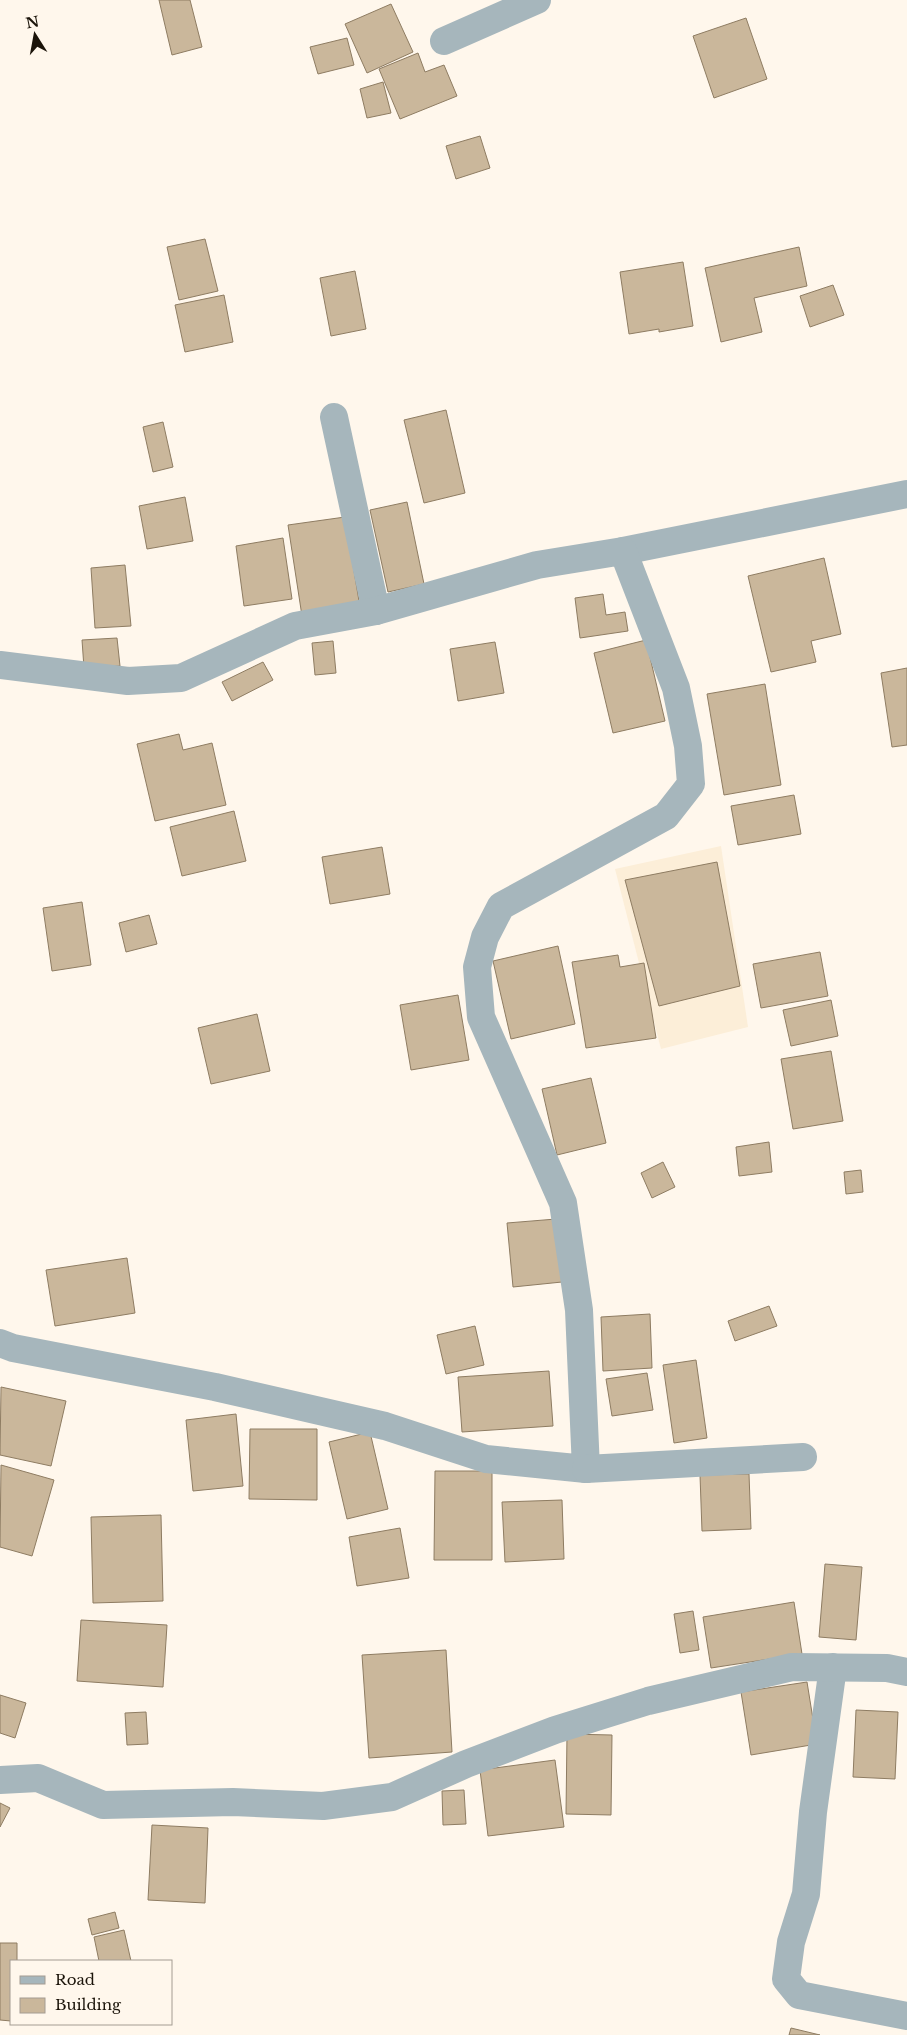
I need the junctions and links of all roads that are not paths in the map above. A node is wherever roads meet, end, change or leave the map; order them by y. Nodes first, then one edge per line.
1 (537, 0) edge
2 (444, 41) dead end
3 (334, 417) dead end
4 (907, 494) edge
5 (623, 551) junction
6 (376, 611) junction
7 (0, 665) edge
8 (0, 1343) edge
9 (803, 1457) dead end
10 (586, 1469) junction
11 (833, 1668) junction
12 (907, 1672) edge
13 (0, 1780) edge
14 (907, 2016) edge

1 - 2 street
3 - 6 street
4 - 5 street
5 - 6 street
5 - 10 street
6 - 7 street
8 - 10 street
9 - 10 street
11 - 12 street
11 - 13 street
11 - 14 street

